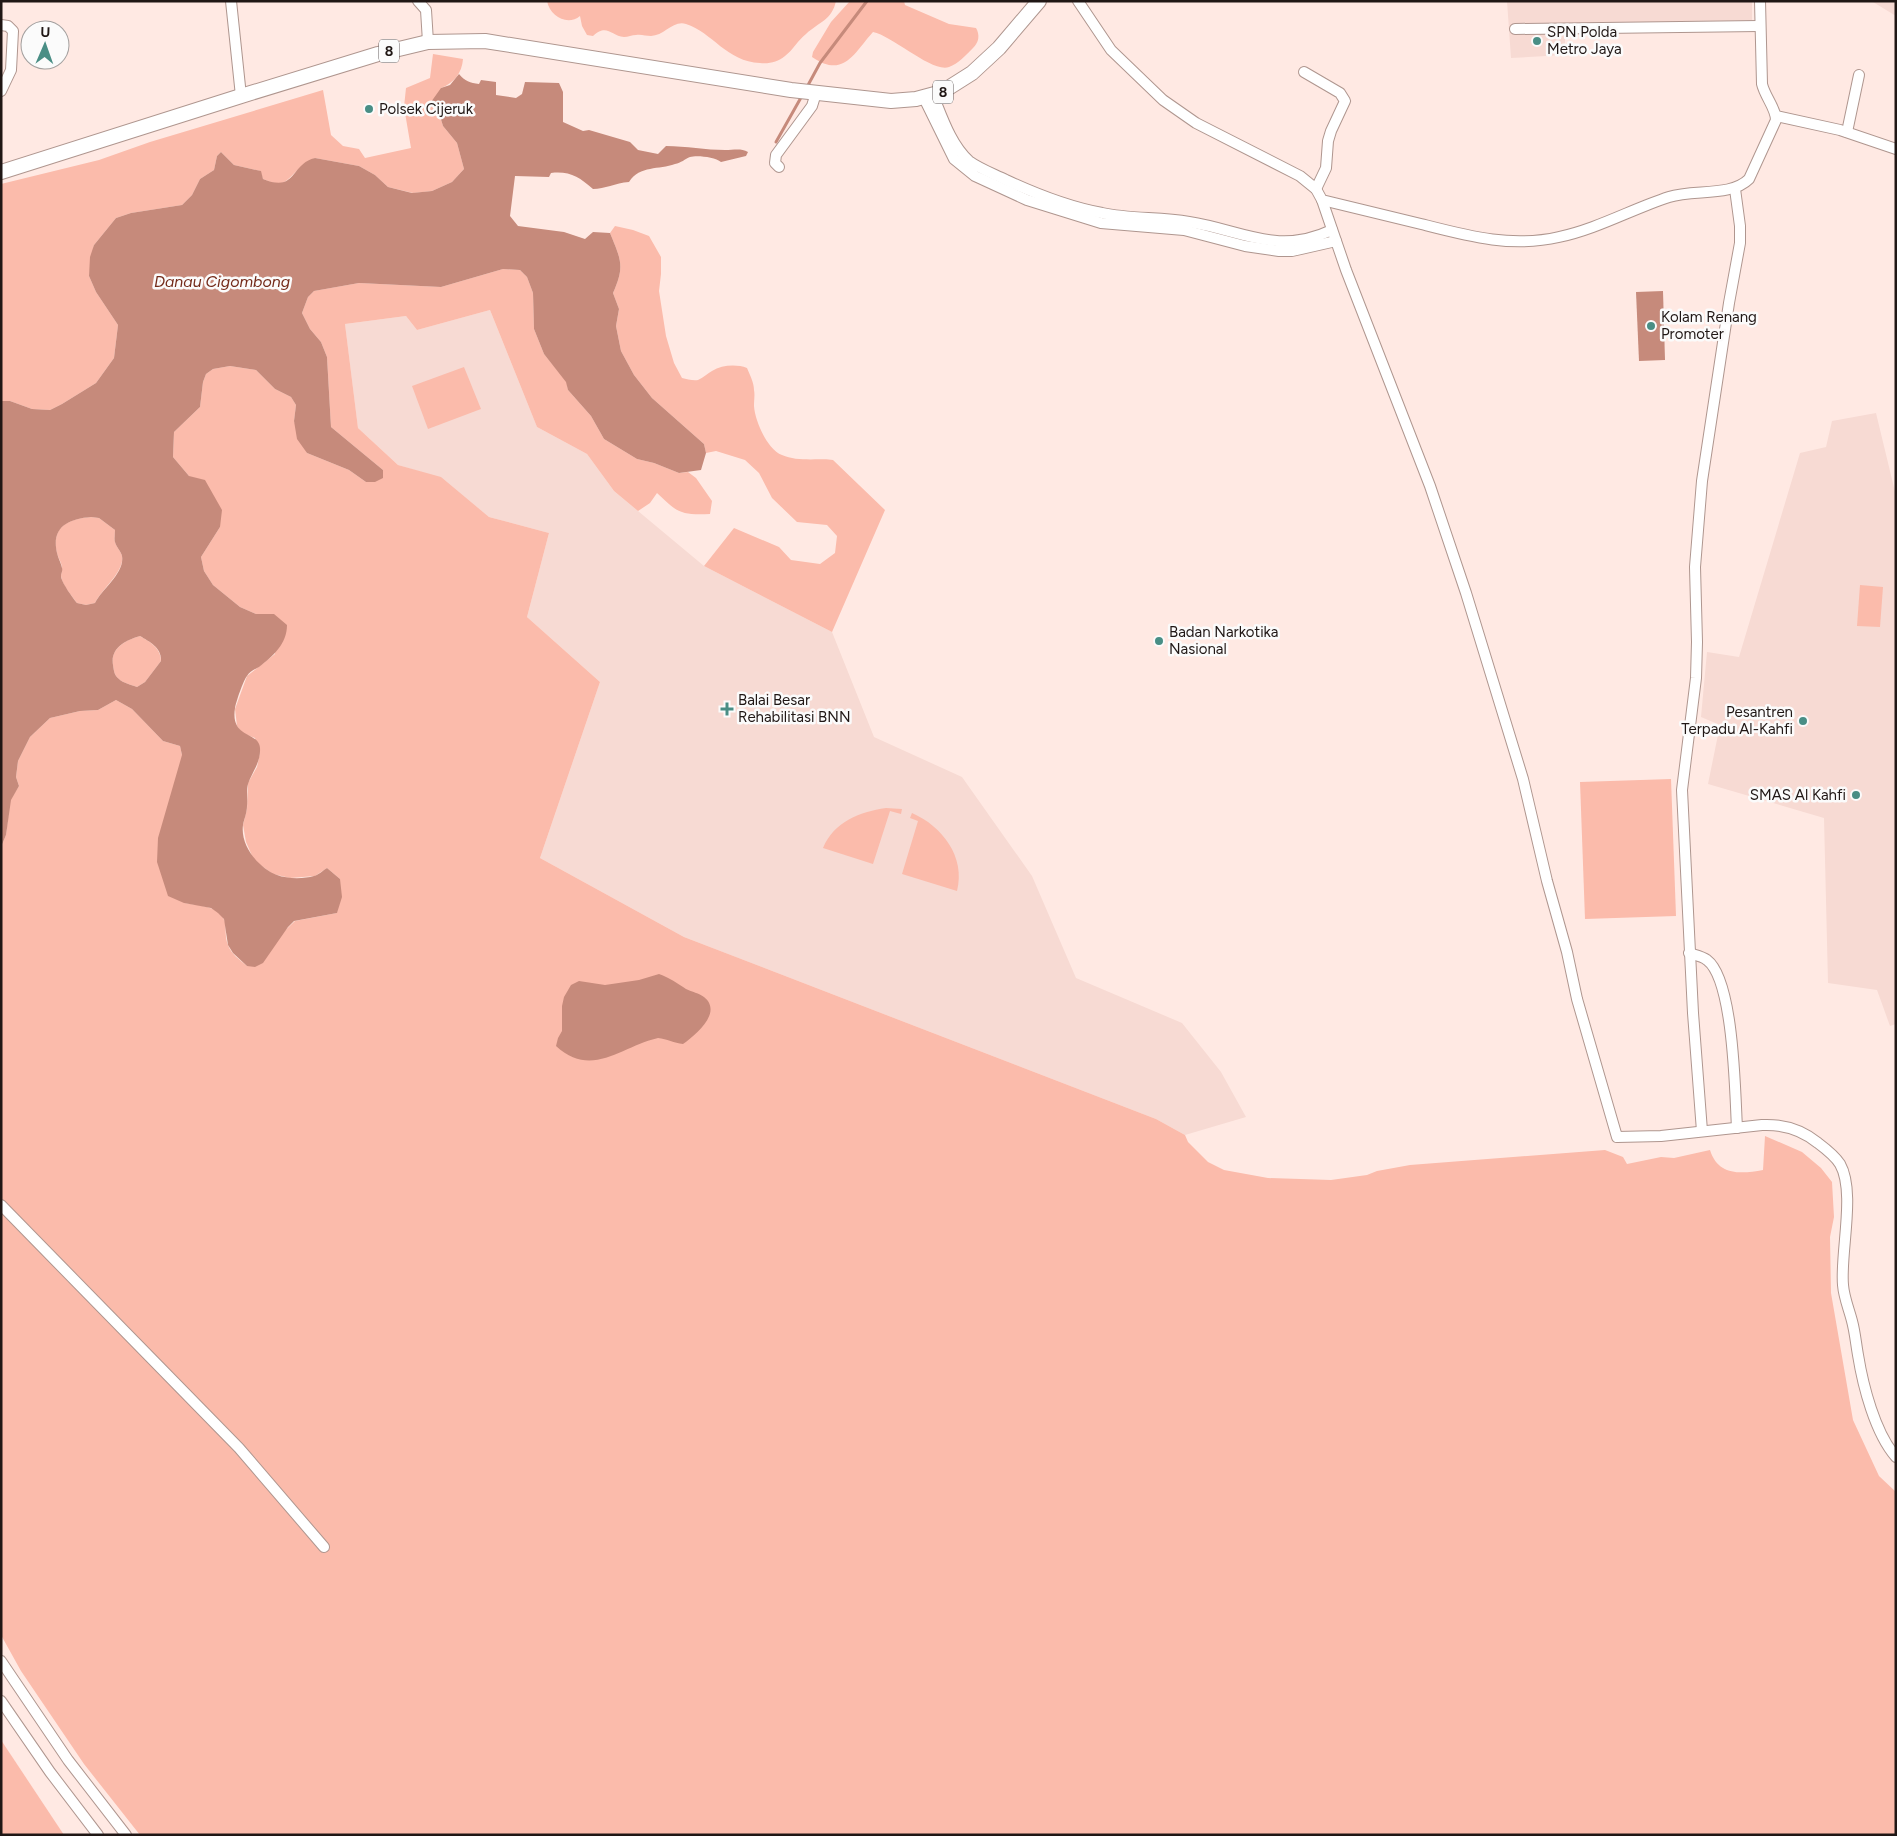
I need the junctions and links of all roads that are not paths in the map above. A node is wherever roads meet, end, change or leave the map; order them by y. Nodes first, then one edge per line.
1 (231, 1) edge
2 (418, 1) edge
3 (1038, 1) edge
4 (1078, 1) edge
5 (1760, 1) edge
6 (1, 25) edge
7 (1760, 26) junction
8 (1515, 29) dead end
9 (428, 42) junction
10 (1304, 72) dead end
11 (1859, 74) dead end
12 (1, 91) edge
13 (814, 92) junction
14 (241, 96) junction
15 (928, 96) junction
16 (1776, 116) junction
17 (1847, 132) junction
18 (1896, 149) edge
19 (779, 167) dead end
20 (1, 172) edge
21 (1316, 189) junction
22 (1735, 189) junction
23 (1322, 200) junction
24 (1199, 228) junction
25 (1332, 230) junction
26 (1336, 241) junction
27 (1689, 953) junction
28 (1736, 1128) junction
29 (1702, 1131) junction
30 (1, 1205) edge
31 (1895, 1456) edge
32 (324, 1546) dead end
33 (1, 1661) edge
34 (1, 1701) edge
35 (98, 1835) edge
36 (126, 1835) edge

1 - 14 street
2 - 9 street
3 - 15 highway, 8
4 - 21 street
5 - 7 street
6 - 12 street
7 - 8 street
7 - 16 street
9 - 13 highway, 8
9 - 14 highway, 8
10 - 21 street
11 - 17 street
13 - 15 highway, 8
13 - 19 street
14 - 20 highway, 8
15 - 24 street
16 - 17 street
16 - 22 street
17 - 18 street
21 - 23 street
22 - 23 street
22 - 27 street
23 - 25 street
24 - 25 street
24 - 26 street
25 - 26 street
26 - 29 street
27 - 28 street
27 - 29 street
28 - 29 street
28 - 31 street
30 - 32 street
33 - 36 street
34 - 35 street

